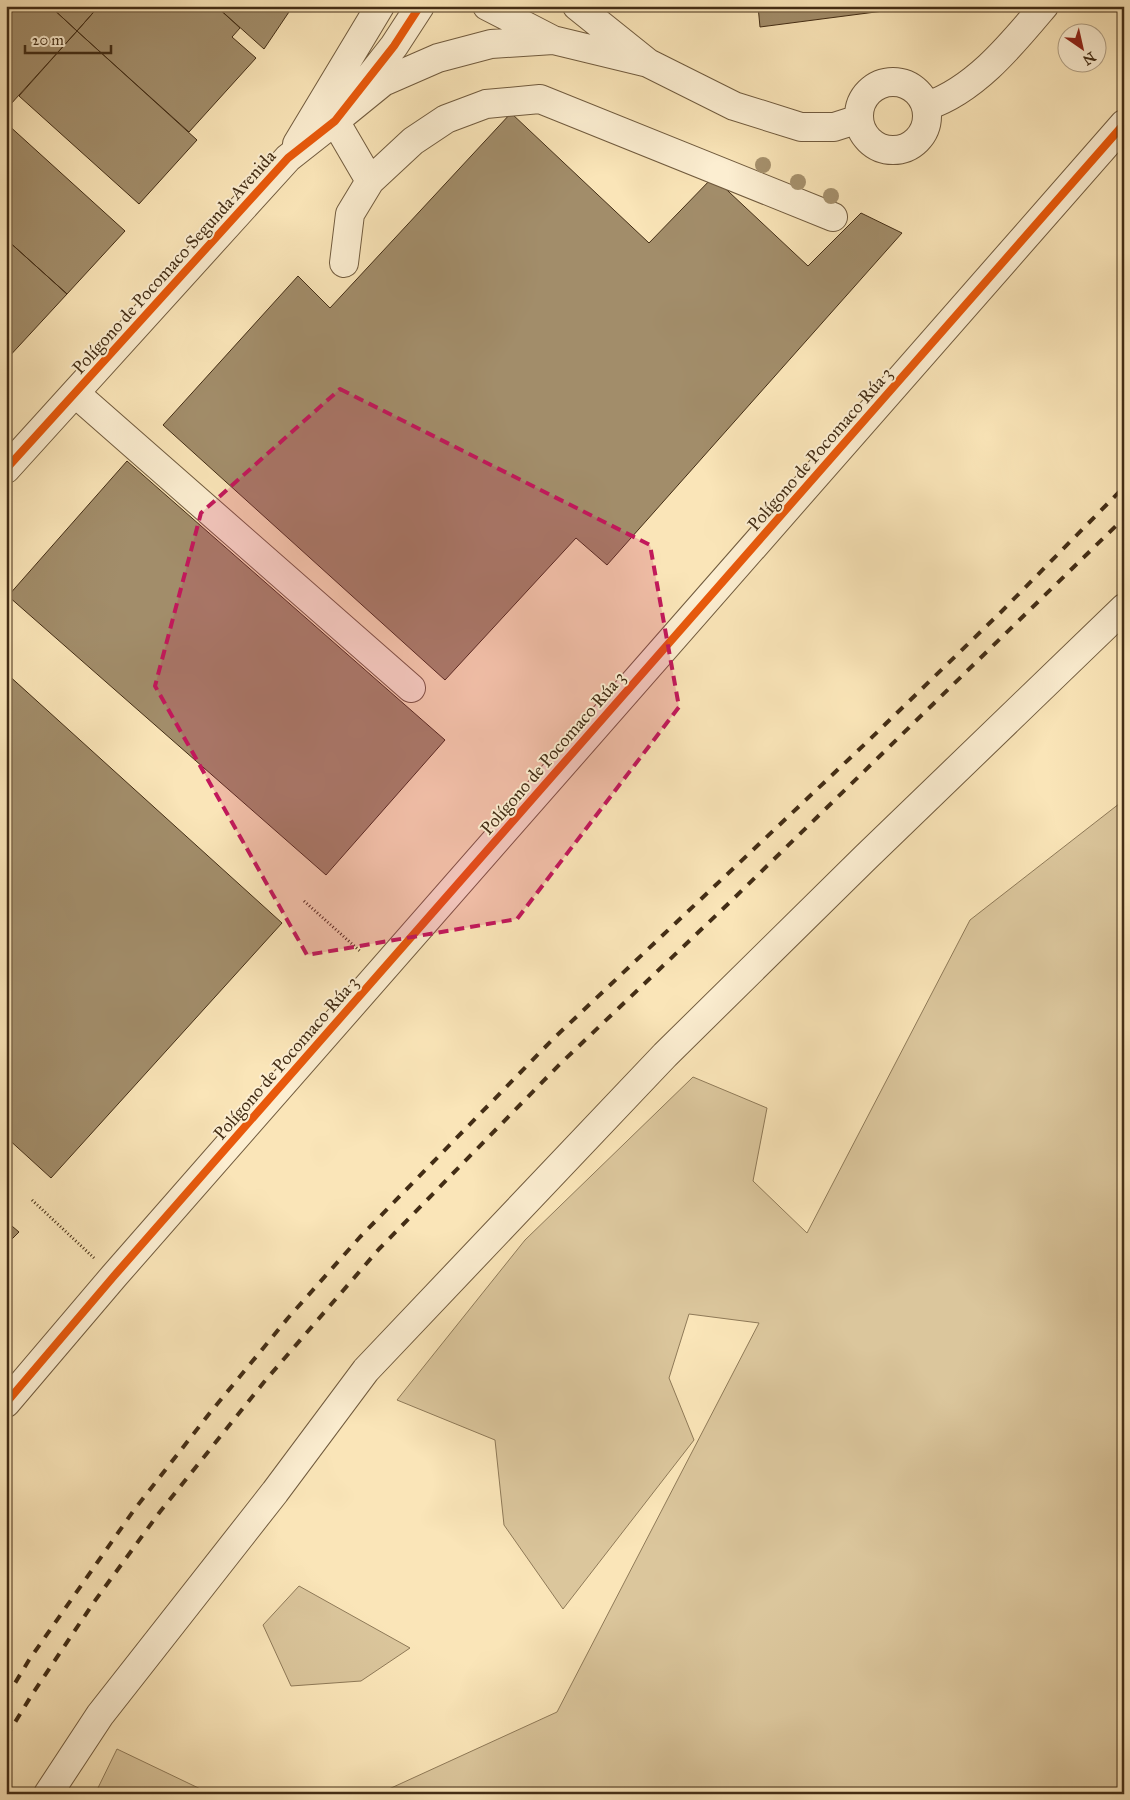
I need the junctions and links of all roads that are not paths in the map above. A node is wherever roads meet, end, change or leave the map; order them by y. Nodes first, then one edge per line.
1 (380, 6) edge
2 (420, 6) edge
3 (487, 6) edge
4 (577, 6) edge
5 (1044, 6) edge
6 (552, 40) junction
7 (648, 63) junction
8 (927, 106) junction
9 (859, 119) junction
10 (335, 121) junction
11 (1124, 124) edge
12 (288, 158) junction
13 (370, 181) junction
14 (832, 217) dead end
15 (344, 263) dead end
16 (75, 393) junction
17 (6, 468) edge
18 (1124, 608) edge
19 (411, 688) dead end
20 (6, 1403) edge
21 (48, 1794) edge

1 - 12 street, Polígono de Pocomaco Segunda Avenida
2 - 10 street, Polígono de Pocomaco Segunda Avenida
3 - 6 street
4 - 7 street
5 - 8 street
6 - 7 street
6 - 10 street
7 - 9 street
8 - 9 street
8 - 9 street
10 - 12 street, Polígono de Pocomaco Segunda Avenida
10 - 13 street
11 - 20 street, Polígono de Pocomaco Rúa 3
12 - 16 street, Polígono de Pocomaco Segunda Avenida
13 - 14 street
13 - 15 street
16 - 17 street, Polígono de Pocomaco Segunda Avenida
16 - 19 street
18 - 21 street

